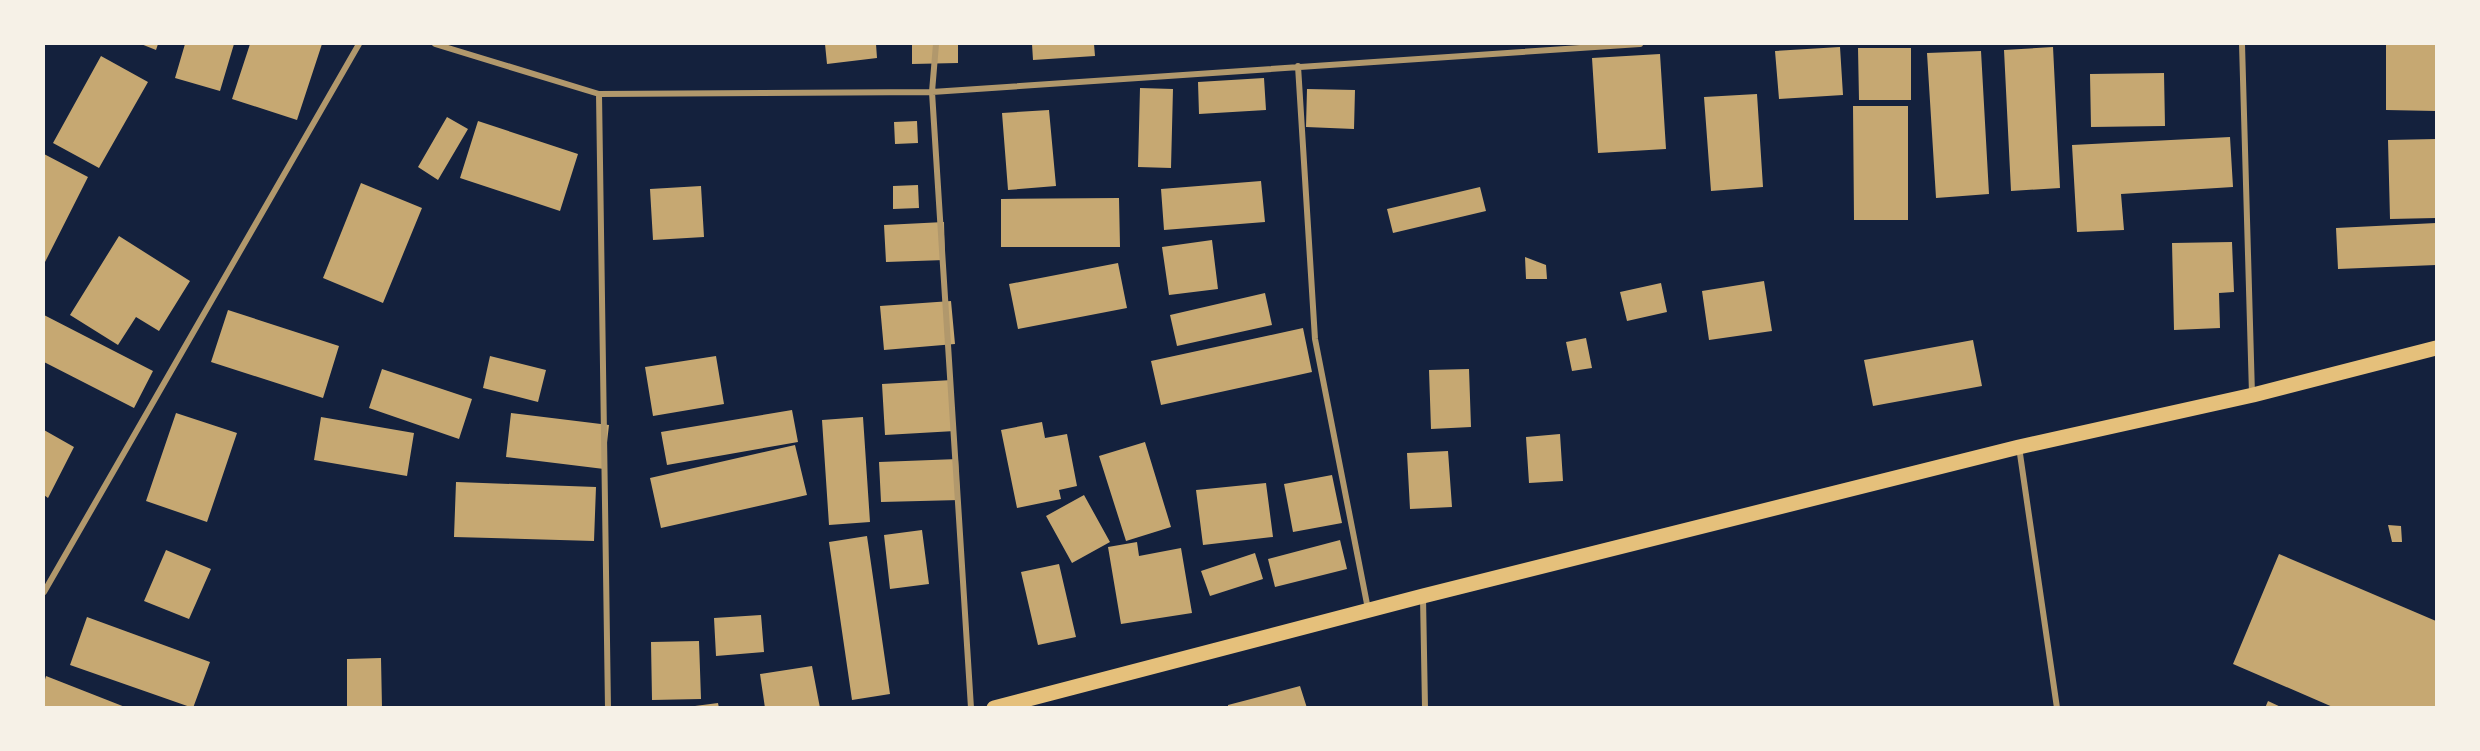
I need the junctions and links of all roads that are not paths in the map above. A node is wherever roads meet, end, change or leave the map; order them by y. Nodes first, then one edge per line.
1 (359, 44) edge
2 (435, 44) edge
3 (936, 44) edge
4 (1640, 44) edge
5 (2242, 44) edge
6 (1298, 66) junction
7 (932, 92) junction
8 (599, 94) junction
9 (2436, 348) edge
10 (2253, 395) junction
11 (2019, 447) junction
12 (44, 592) edge
13 (1423, 596) junction
14 (1368, 610) junction
15 (608, 708) edge
16 (971, 708) edge
17 (994, 708) edge
18 (1425, 708) edge
19 (2057, 708) edge

1 - 12 street
2 - 8 street
3 - 7 street
4 - 6 street
5 - 10 street
6 - 7 street
6 - 14 street
7 - 8 street
7 - 16 street
8 - 15 street
9 - 10 main road
10 - 11 main road
11 - 13 main road
11 - 19 street
13 - 14 main road
13 - 18 street
14 - 17 main road

